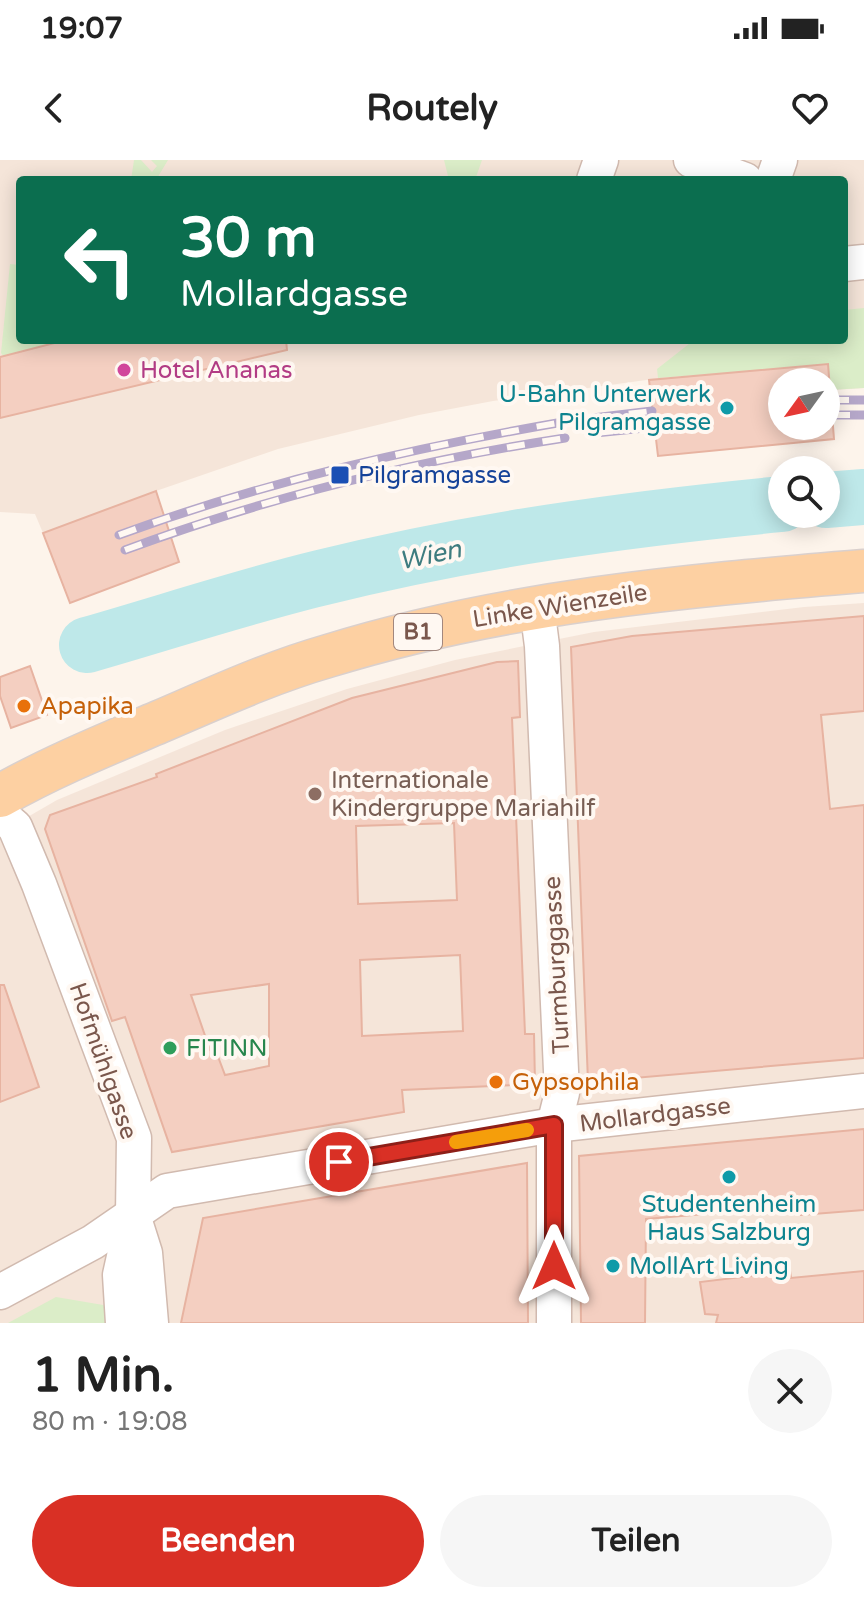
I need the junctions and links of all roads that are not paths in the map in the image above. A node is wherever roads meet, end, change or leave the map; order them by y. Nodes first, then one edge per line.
1 (691, 160) edge
2 (734, 176) edge
3 (864, 571) edge
4 (537, 607) junction
5 (0, 796) edge
6 (0, 814) edge
7 (864, 1091) edge
8 (554, 1125) junction
9 (133, 1215) junction
10 (0, 1292) edge
11 (123, 1323) edge
12 (151, 1323) edge
13 (554, 1323) edge

1 - 2 street
3 - 4 main road, Linke Wienzeile / B1
4 - 5 main road, Linke Wienzeile / B1
4 - 8 street, Turmburggasse
6 - 9 street, Hofmühlgasse
7 - 8 street, Mollardgasse
8 - 9 street, Mollardgasse
8 - 13 street, Turmburggasse
9 - 10 street, Mollardgasse
9 - 11 street
9 - 12 street, Hofmühlgasse

